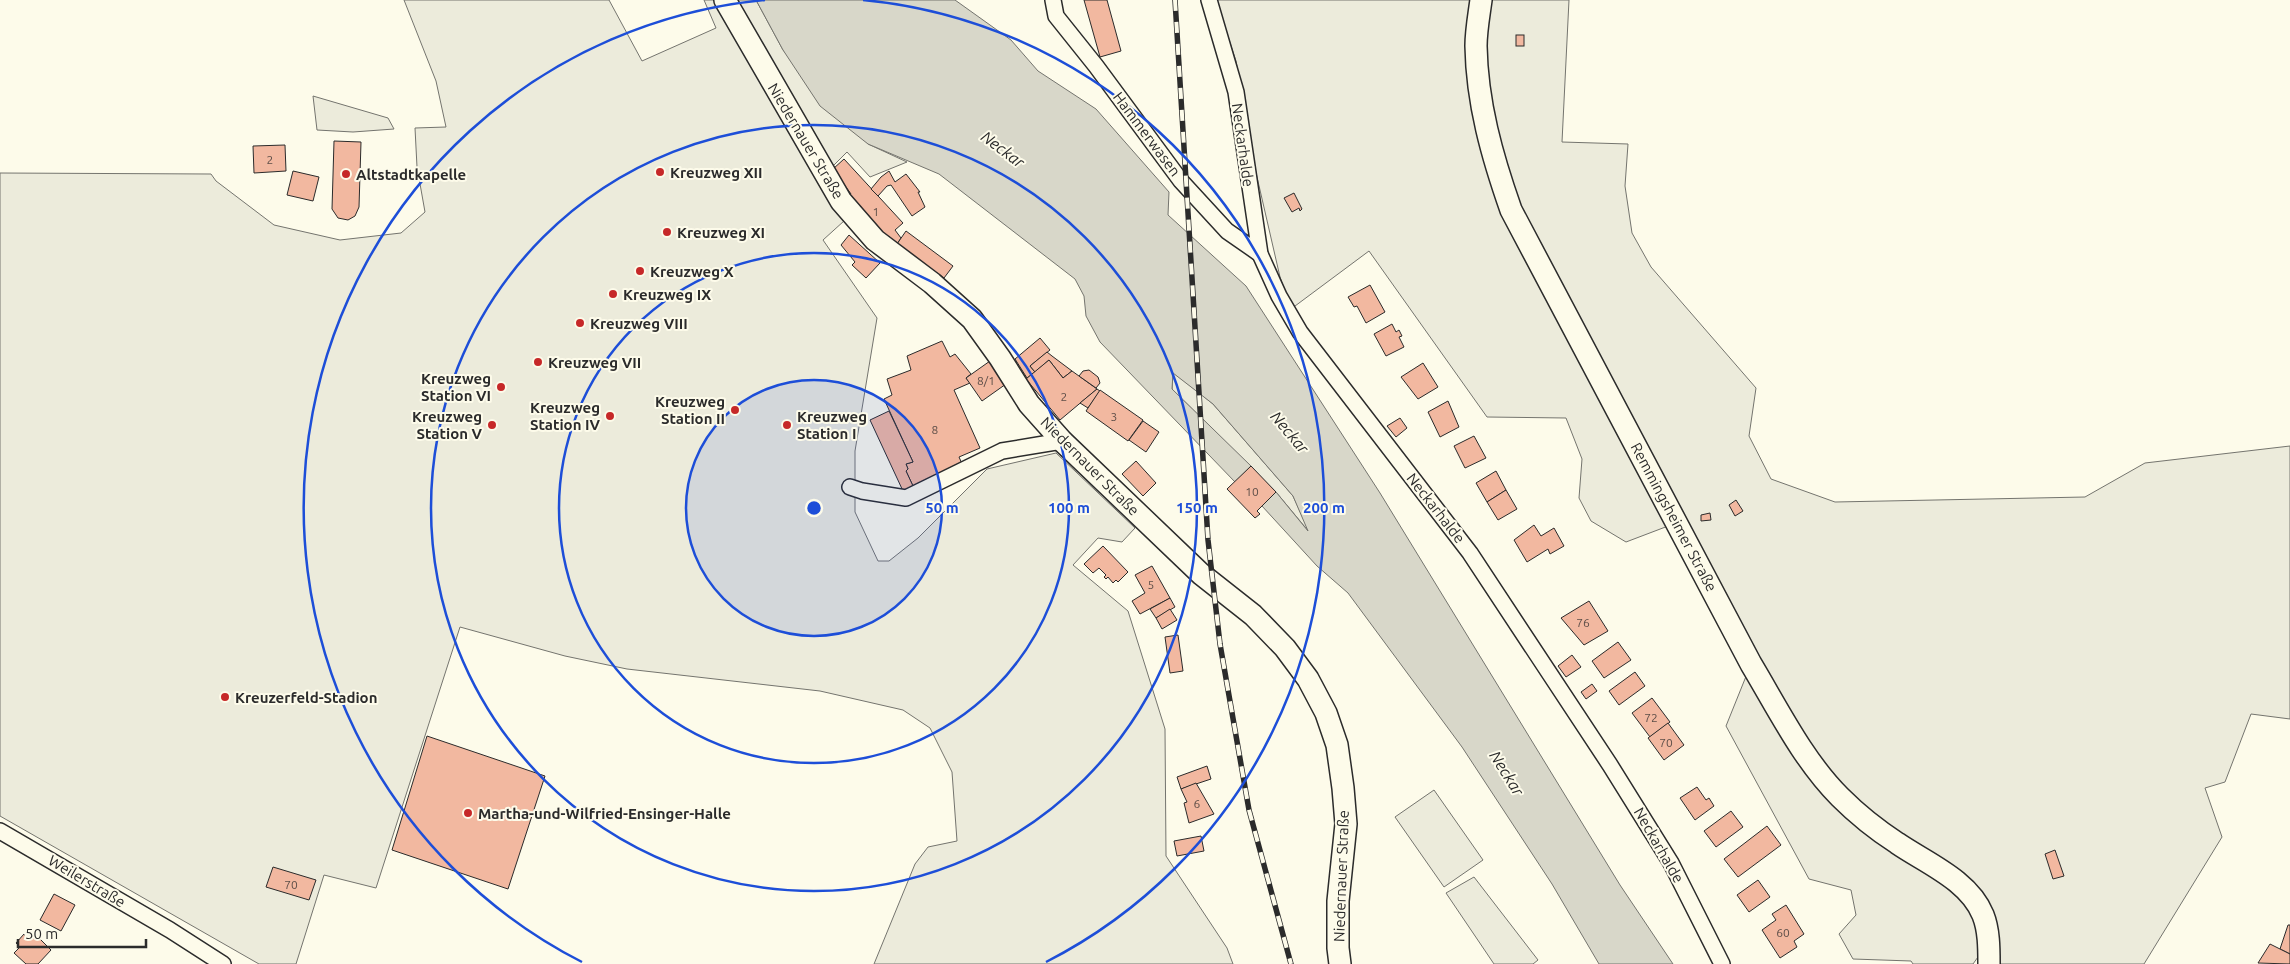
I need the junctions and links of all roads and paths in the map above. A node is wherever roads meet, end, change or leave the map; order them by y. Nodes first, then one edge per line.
1 (724, 0) edge
2 (1052, 0) edge
3 (1209, 0) edge
4 (1481, 0) edge
5 (1260, 254) junction
6 (1062, 441) junction
7 (850, 487) dead end
8 (0, 831) edge
9 (223, 964) edge
10 (1340, 964) edge
11 (1722, 964) edge
12 (1989, 964) edge

1 - 6 main road, Niedernauer Straße
2 - 5 street, Hammerwasen
3 - 5 street, Neckarhalde
4 - 12 main road, Remmingsheimer Straße
5 - 11 street, Neckarhalde
6 - 7 street
6 - 10 main road, Niedernauer Straße
8 - 9 street, Weilerstraße

